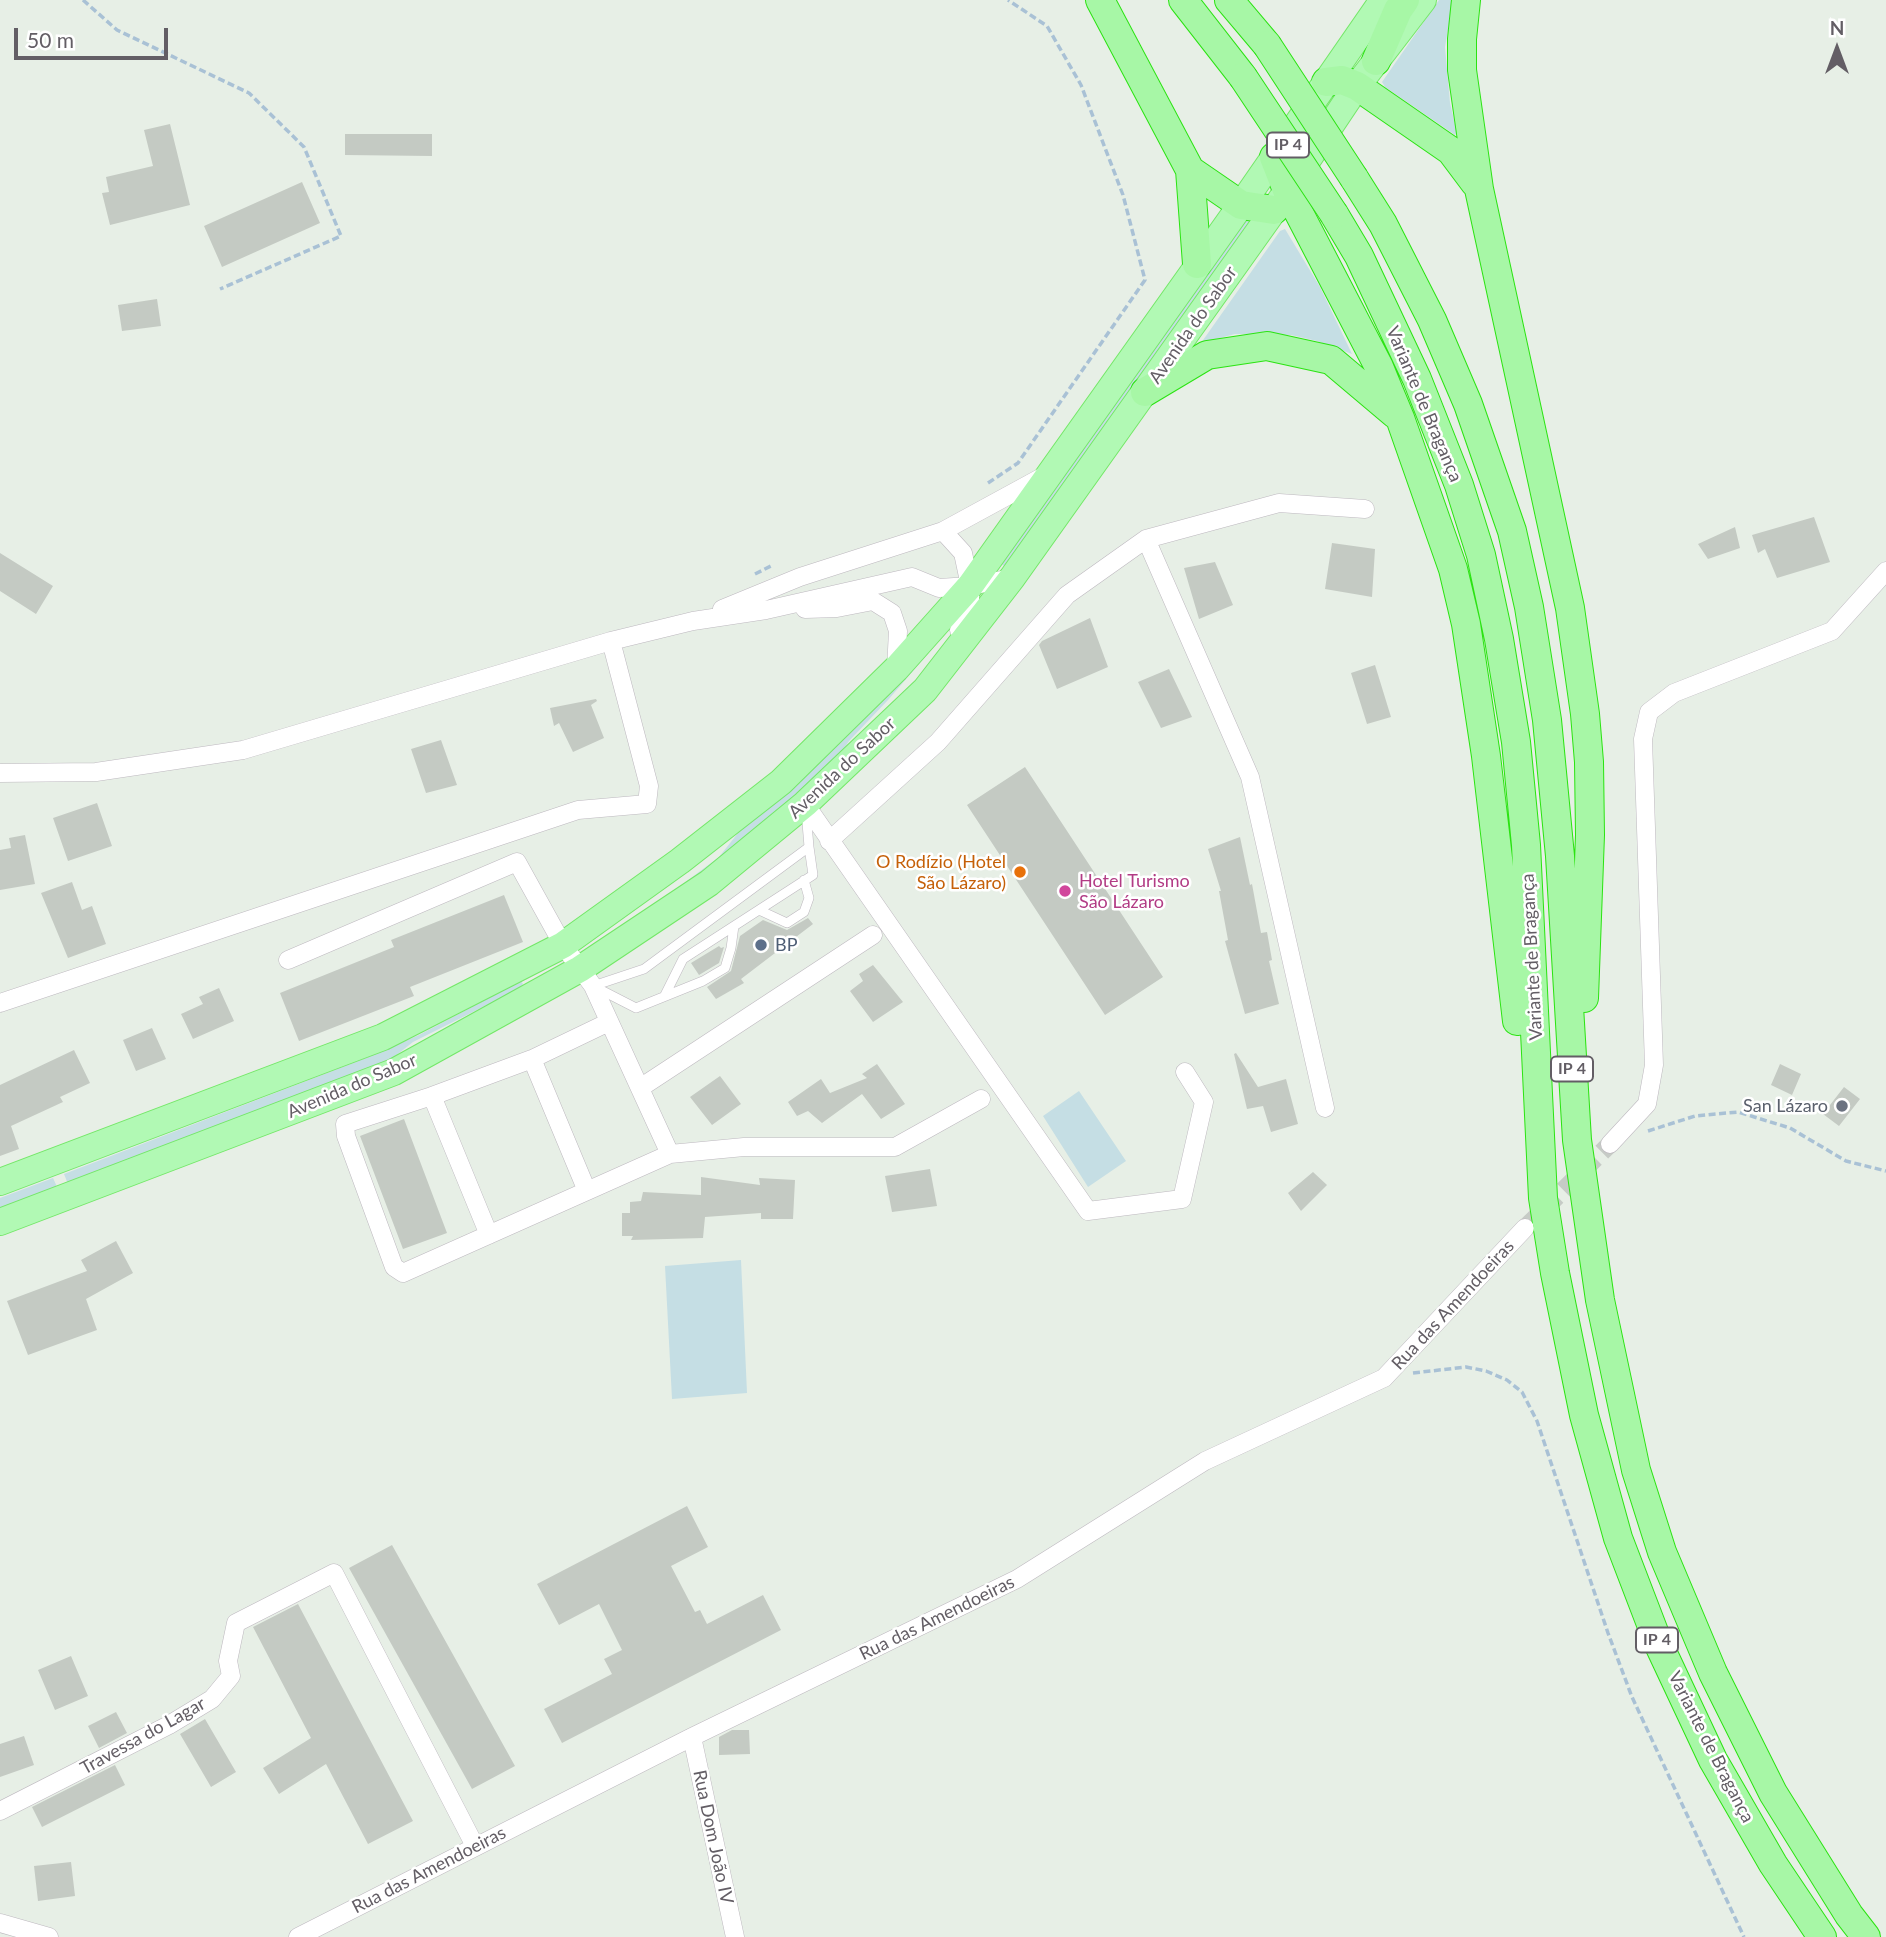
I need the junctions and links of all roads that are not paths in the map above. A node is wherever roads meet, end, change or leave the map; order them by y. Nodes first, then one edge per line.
1 (1100, 0) edge
2 (1183, 0) edge
3 (1229, 0) edge
4 (1382, 0) edge
5 (1405, 0) edge
6 (1423, 0) edge
7 (1466, 0) edge
8 (1376, 61) junction
9 (1326, 82) junction
10 (1357, 86) junction
11 (1274, 157) junction
12 (1190, 170) junction
13 (1479, 188) junction
14 (1280, 200) junction
15 (1241, 205) junction
16 (1197, 264) junction
17 (1145, 392) junction
18 (1400, 418) junction
19 (1047, 474) junction
20 (1365, 509) dead end
21 (943, 531) junction
22 (1146, 539) junction
23 (1886, 571) edge
24 (1012, 578) junction
25 (970, 586) junction
26 (766, 610) junction
27 (693, 621) junction
28 (611, 641) junction
29 (896, 669) junction
30 (925, 690) junction
31 (0, 773) edge
32 (805, 804) junction
33 (829, 841) junction
34 (809, 847) junction
35 (804, 880) junction
36 (759, 910) junction
37 (734, 926) junction
38 (873, 935) dead end
39 (563, 945) junction
40 (288, 960) dead end
41 (586, 978) junction
42 (665, 995) junction
43 (0, 1003) edge
44 (609, 1022) junction
45 (532, 1059) junction
46 (1185, 1072) dead end
47 (640, 1088) junction
48 (432, 1097) junction
49 (981, 1099) dead end
50 (1325, 1108) dead end
51 (1577, 1140) junction
52 (1610, 1144) tunnel mouth
53 (670, 1154) junction
54 (0, 1182) edge
55 (587, 1191) junction
56 (1543, 1198) junction
57 (0, 1222) edge
58 (1525, 1228) tunnel mouth
59 (489, 1235) junction
60 (692, 1737) junction
61 (0, 1811) edge
62 (475, 1846) junction
63 (0, 1923) edge
64 (49, 1937) edge
65 (298, 1937) edge
66 (735, 1937) edge
67 (1822, 1937) edge
68 (1866, 1937) edge

1 - 12 highway
2 - 56 highway, Variante de Bragança / IP 4, bridge
3 - 51 highway, Variante de Bragança / IP 4, bridge
4 - 9 main road, Avenida do Sabor
5 - 8 highway
6 - 8 main road, Avenida do Sabor
7 - 13 highway
8 - 10 main road, Avenida do Sabor
9 - 10 highway
9 - 11 main road, Avenida do Sabor
10 - 13 highway
10 - 14 main road, Avenida do Sabor
11 - 14 highway
11 - 15 main road, Avenida do Sabor
12 - 15 highway
12 - 16 highway
13 - 51 highway
14 - 15 highway
14 - 17 main road, Avenida do Sabor
14 - 18 highway
15 - 16 main road, Avenida do Sabor
16 - 19 main road, Avenida do Sabor
17 - 18 highway
17 - 24 main road, Avenida do Sabor
18 - 56 highway
19 - 21 street
19 - 25 main road, Avenida do Sabor
20 - 22 street
21 - 25 street
21 - 27 street
22 - 33 street
22 - 50 street
23 - 52 street
24 - 25 street
24 - 30 main road, Avenida do Sabor
25 - 26 street
25 - 29 main road, Avenida do Sabor
25 - 30 street
26 - 27 street
26 - 29 street
27 - 28 street
28 - 31 street
28 - 43 street
29 - 39 main road, Avenida do Sabor
30 - 32 main road, Avenida do Sabor
32 - 33 street
32 - 34 lane
32 - 41 main road, Avenida do Sabor
33 - 46 street
34 - 35 lane
34 - 41 lane
35 - 36 lane
35 - 36 lane
36 - 37 lane
37 - 42 lane
37 - 42 lane
38 - 47 street
39 - 40 street
39 - 41 street
39 - 54 main road, Avenida do Sabor
41 - 42 lane
41 - 44 street
41 - 57 main road, Avenida do Sabor
44 - 45 street
44 - 47 street
45 - 48 street
45 - 55 street
47 - 53 street
48 - 59 street
48 - 59 street
49 - 53 street
51 - 68 highway, Variante de Bragança / IP 4
53 - 55 street
55 - 59 street
56 - 67 highway, Variante de Bragança / IP 4
58 - 60 street, Rua das Amendoeiras
60 - 62 street, Rua das Amendoeiras
60 - 66 street, Rua Dom João IV
61 - 62 street, Travessa do Lagar
62 - 65 street, Rua das Amendoeiras
63 - 64 street

